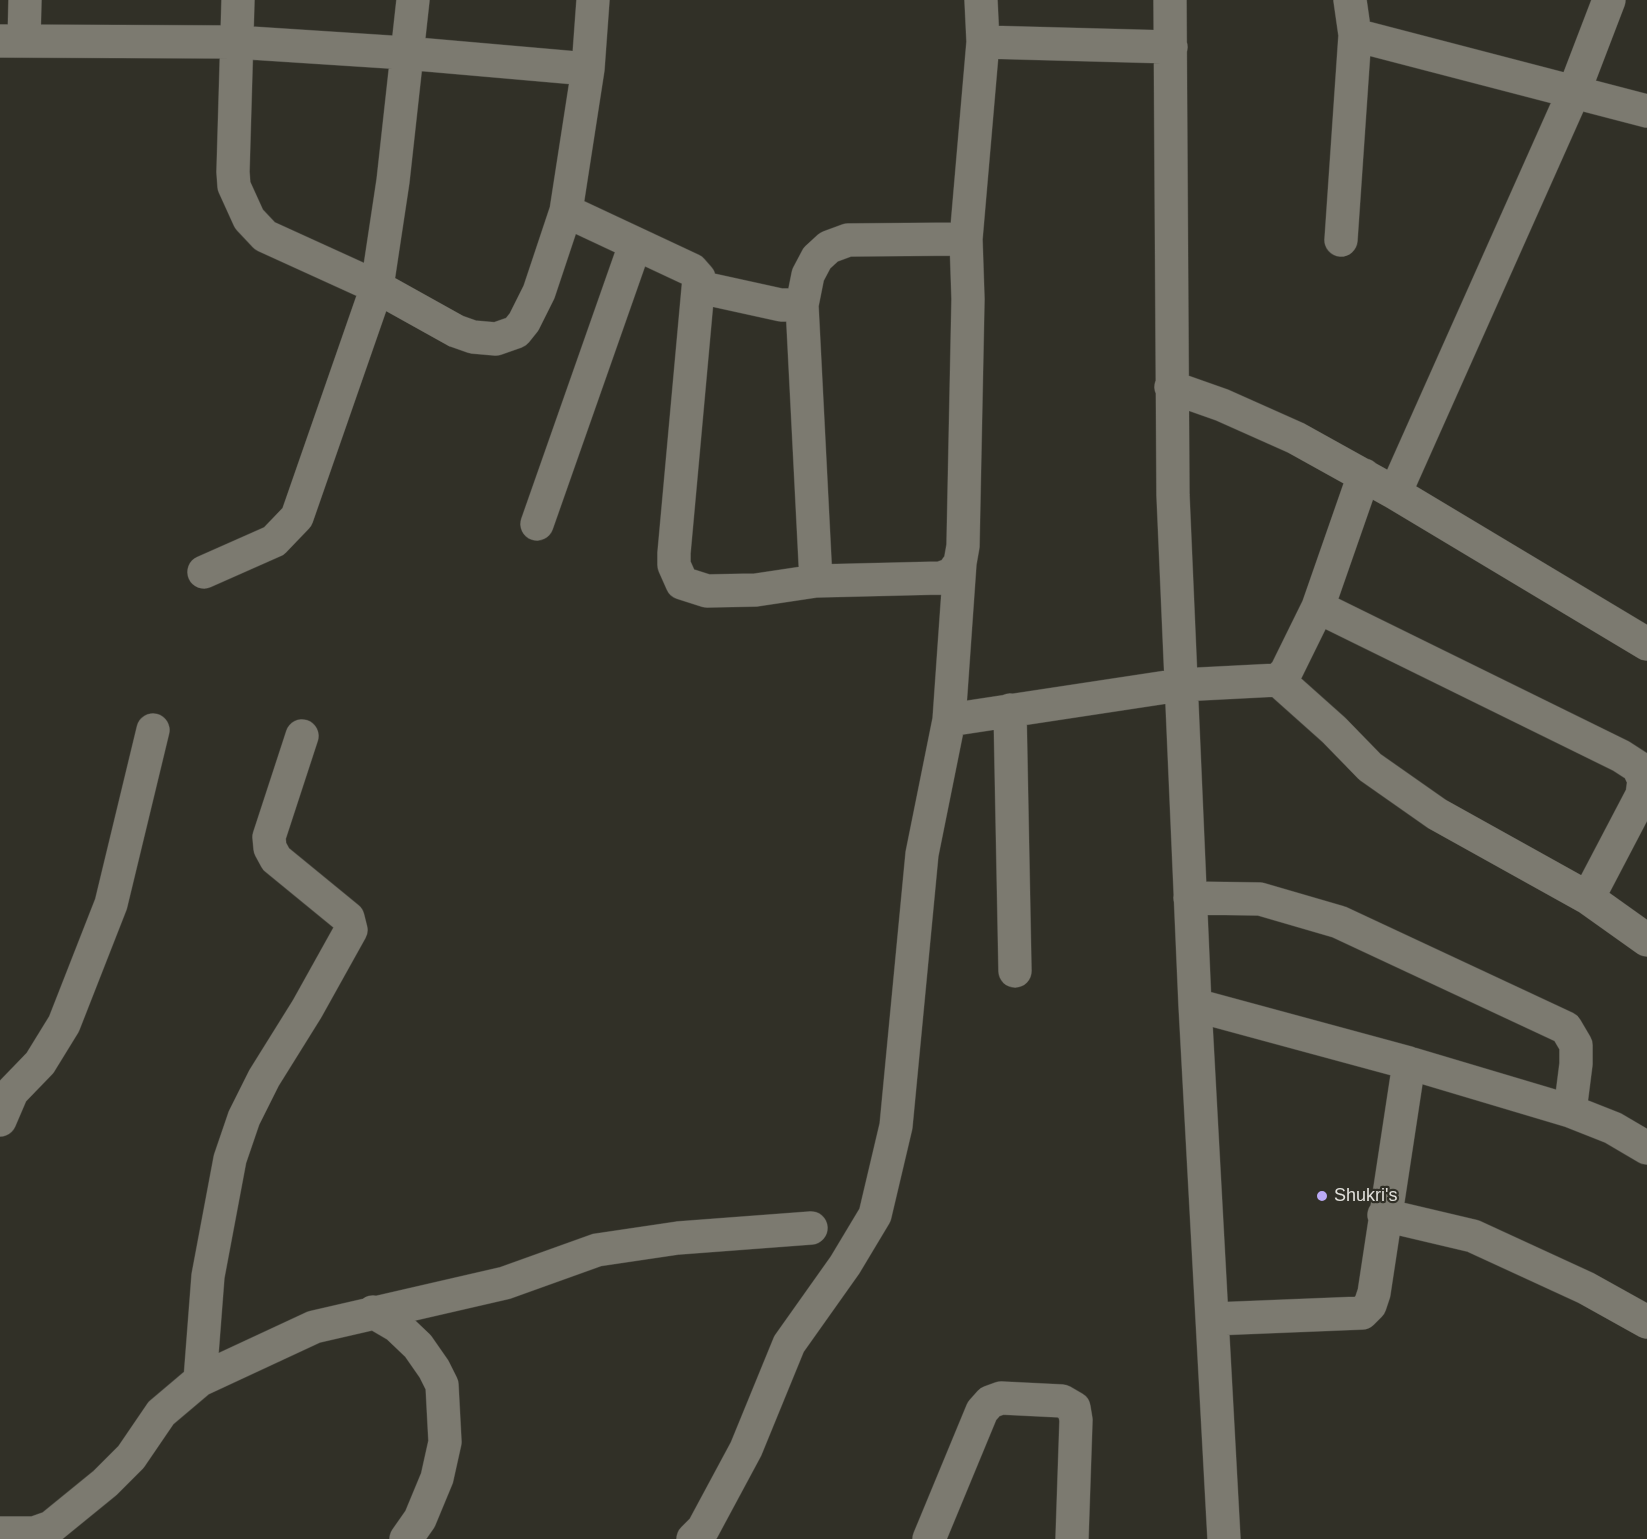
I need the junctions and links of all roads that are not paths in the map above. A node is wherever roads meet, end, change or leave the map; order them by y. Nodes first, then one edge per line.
1 (25, 0) edge
2 (238, 0) edge
3 (413, 0) edge
4 (593, 0) edge
5 (981, 0) edge
6 (1170, 0) edge
7 (1350, 0) edge
8 (1609, 0) edge
9 (1355, 35) junction
10 (12, 40) edge
11 (235, 42) junction
12 (983, 42) junction
13 (1171, 46) junction
14 (405, 52) junction
15 (588, 69) junction
16 (1573, 94) junction
17 (1647, 111) edge
18 (566, 210) junction
19 (966, 239) junction
20 (1341, 240) dead end
21 (635, 245) junction
22 (377, 287) junction
23 (699, 287) junction
24 (802, 306) junction
25 (1171, 387) junction
26 (1364, 475) junction
27 (1395, 493) junction
28 (537, 524) dead end
29 (960, 563) junction
30 (204, 572) dead end
31 (816, 581) junction
32 (1318, 607) junction
33 (1647, 644) edge
34 (1278, 680) junction
35 (1180, 685) junction
36 (1010, 710) junction
37 (949, 720) junction
38 (153, 730) dead end
39 (302, 736) dead end
40 (1190, 898) junction
41 (1588, 898) junction
42 (1647, 939) edge
43 (1015, 971) dead end
44 (1195, 1005) junction
45 (1409, 1063) junction
46 (1570, 1110) junction
47 (0, 1120) edge
48 (1647, 1148) edge
49 (1384, 1215) junction
50 (811, 1228) dead end
51 (373, 1312) junction
52 (1213, 1319) junction
53 (1647, 1322) edge
54 (200, 1380) junction
55 (0, 1533) edge
56 (406, 1539) edge
57 (693, 1539) edge
58 (929, 1539) edge
59 (1072, 1539) edge
60 (1224, 1539) edge

1 - 10 street
2 - 11 street
3 - 14 street
4 - 15 street
5 - 12 street
6 - 13 street
7 - 9 street
8 - 16 street
9 - 16 street
9 - 20 street
10 - 11 street
11 - 14 street
11 - 22 street
12 - 13 street
12 - 19 street
13 - 25 street
14 - 15 street
14 - 22 street
15 - 18 street
16 - 17 street
16 - 27 street
18 - 21 street
18 - 22 street
19 - 24 street
19 - 29 street
21 - 23 street
21 - 28 street
22 - 30 street
23 - 24 street
23 - 31 street
24 - 31 street
25 - 26 street
25 - 35 street
26 - 27 street
26 - 32 street
27 - 33 street
29 - 31 street
29 - 37 street
32 - 34 street
32 - 41 street
34 - 35 street
34 - 41 street
35 - 36 street
35 - 40 street
36 - 37 street
36 - 43 street
37 - 57 street
38 - 47 street
39 - 54 street
40 - 44 street
40 - 46 street
41 - 42 street
44 - 45 street
44 - 52 street
45 - 46 street
45 - 49 street
46 - 48 street
49 - 52 street
49 - 53 street
50 - 51 street
51 - 54 street
51 - 56 street
52 - 60 street
54 - 55 street
58 - 59 street

